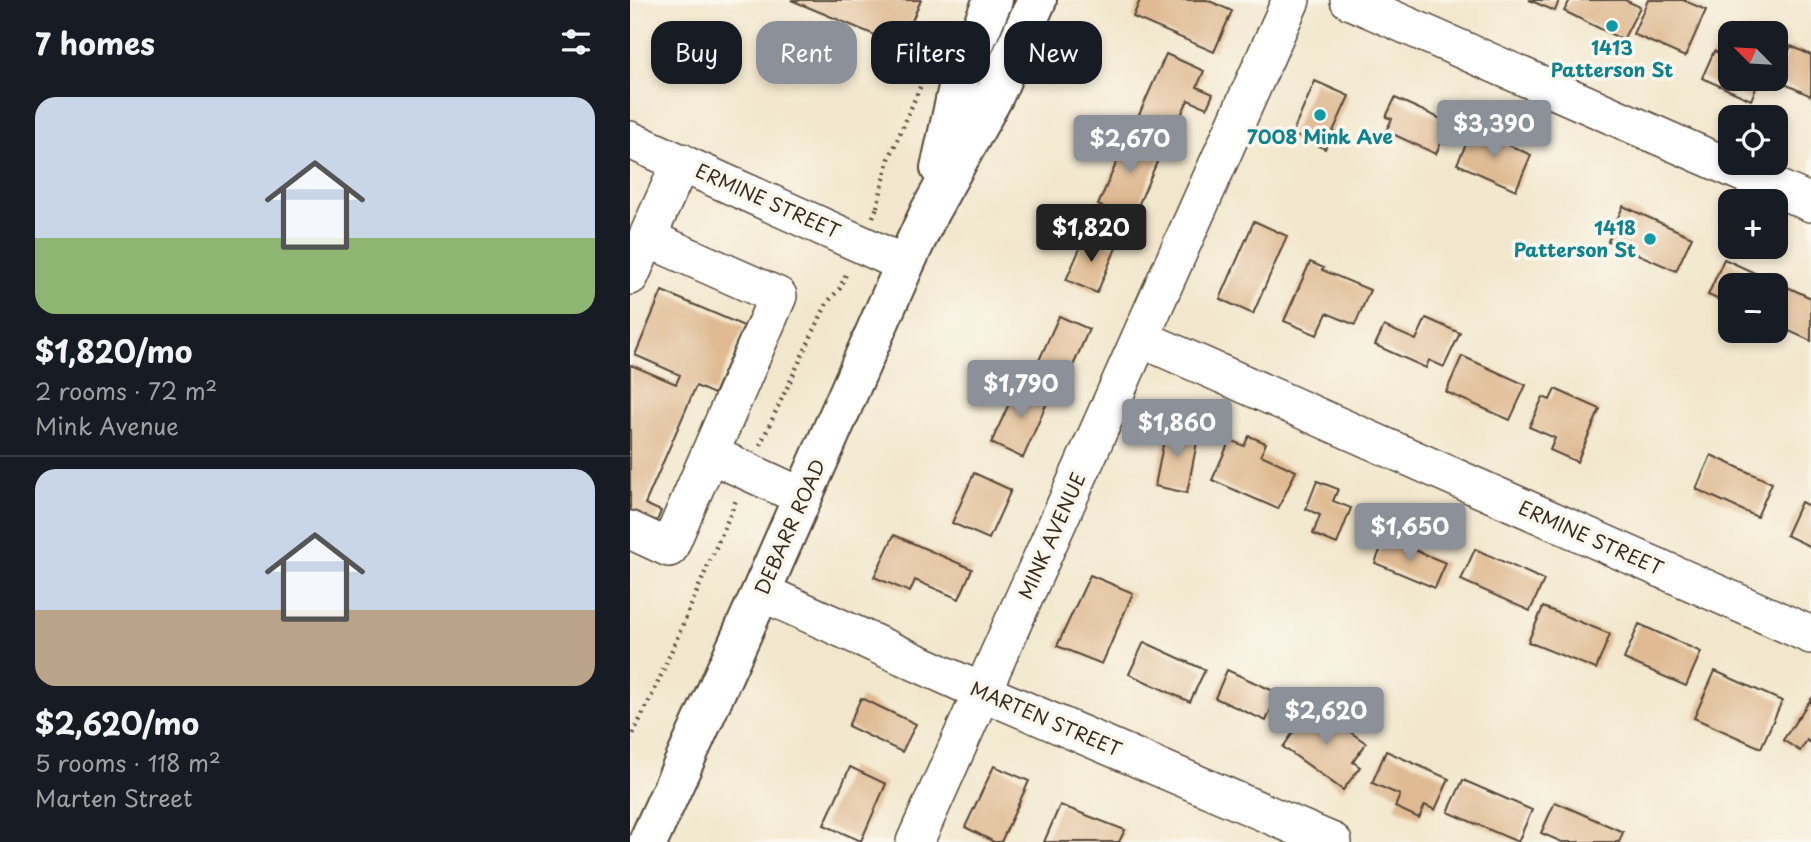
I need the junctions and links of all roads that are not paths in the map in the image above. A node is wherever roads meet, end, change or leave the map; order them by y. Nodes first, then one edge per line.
1 (993, 0) edge
2 (1037, 0) edge
3 (1291, 0) edge
4 (1349, 0) edge
5 (630, 140) edge
6 (681, 162) junction
7 (1811, 202) edge
8 (930, 211) junction
9 (647, 237) junction
10 (905, 264) junction
11 (630, 276) edge
12 (1140, 338) junction
13 (710, 454) junction
14 (803, 497) junction
15 (630, 530) edge
16 (761, 592) junction
17 (1811, 635) edge
18 (982, 692) junction
19 (648, 842) edge
20 (915, 842) edge
21 (1333, 842) edge

1 - 8 main road, DEBARR ROAD
2 - 8 main road, DEBARR ROAD
3 - 12 street, MINK AVENUE
4 - 7 street
5 - 6 street, ERMINE STREET
6 - 9 street
6 - 10 street, ERMINE STREET
8 - 10 main road, DEBARR ROAD
9 - 11 street
9 - 13 street
10 - 14 main road, DEBARR ROAD
12 - 17 street, ERMINE STREET
12 - 18 street, MINK AVENUE
13 - 14 street
13 - 15 street
14 - 16 main road, DEBARR ROAD
16 - 18 street, MARTEN STREET
16 - 19 main road, DEBARR ROAD
18 - 20 street, MINK AVENUE
18 - 21 street, MARTEN STREET

